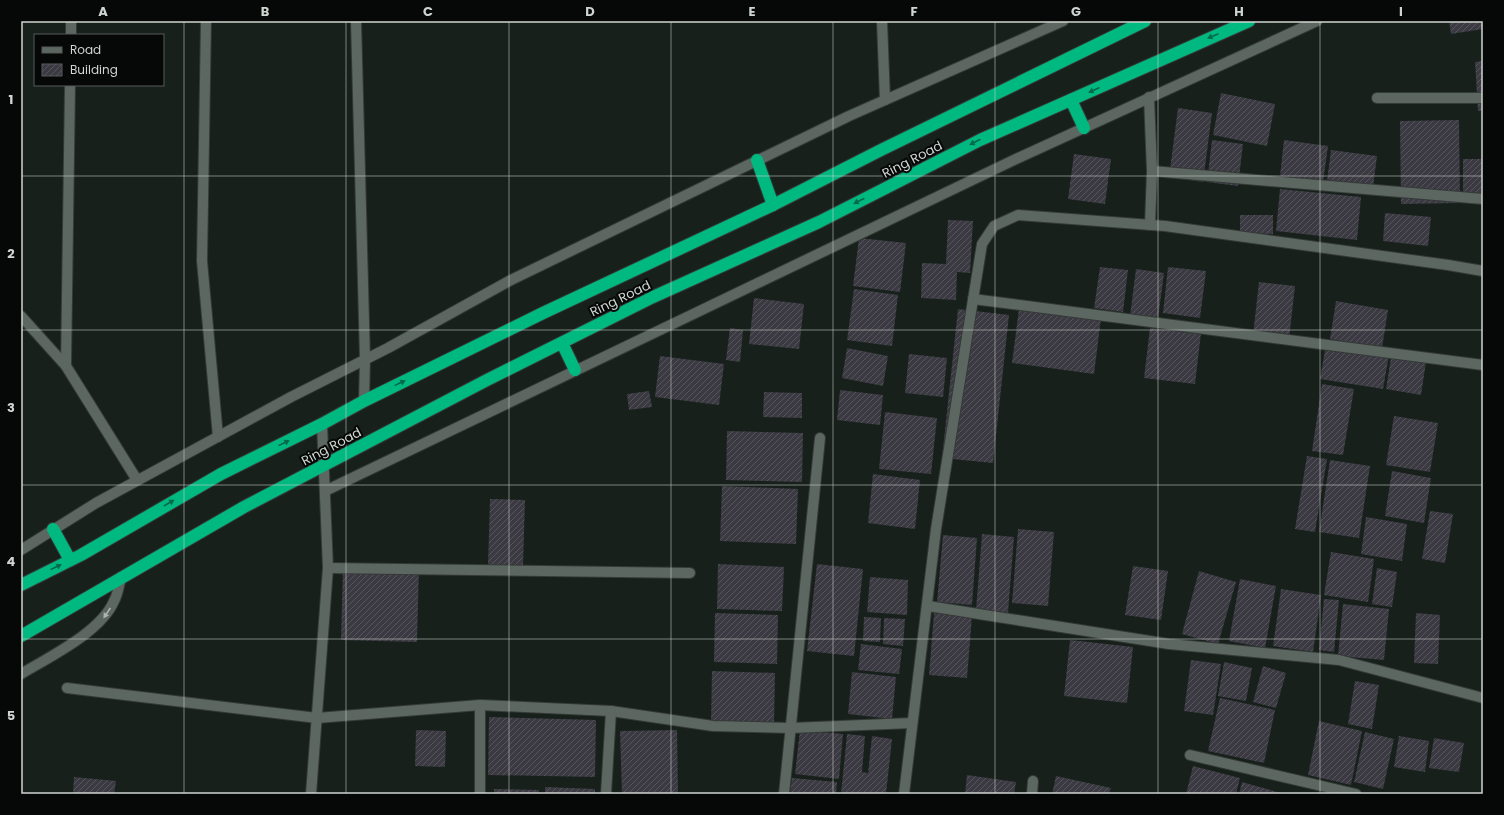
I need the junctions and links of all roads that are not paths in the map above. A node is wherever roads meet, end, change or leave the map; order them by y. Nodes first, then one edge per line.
1 (71, 21) edge
2 (206, 21) edge
3 (356, 21) edge
4 (882, 21) edge
5 (1063, 21) edge
6 (1145, 21) edge
7 (1249, 21) edge
8 (1317, 21) edge
9 (71, 34) edge
10 (70, 86) edge
11 (1149, 97) junction
12 (1377, 98) dead end
13 (1483, 98) edge
14 (885, 100) junction
15 (1071, 100) junction
16 (1084, 128) junction
17 (757, 160) junction
18 (1152, 171) junction
19 (1483, 199) edge
20 (773, 204) junction
21 (1150, 225) junction
22 (1483, 271) edge
23 (973, 300) junction
24 (21, 316) edge
25 (562, 343) junction
26 (365, 359) junction
27 (1483, 365) edge
28 (66, 366) junction
29 (575, 370) junction
30 (364, 401) junction
31 (322, 424) junction
32 (218, 437) junction
33 (820, 438) dead end
34 (324, 466) junction
35 (137, 480) junction
36 (325, 491) junction
37 (53, 529) junction
38 (21, 550) edge
39 (70, 560) junction
40 (328, 568) junction
41 (690, 573) dead end
42 (121, 577) junction
43 (21, 584) edge
44 (928, 606) junction
45 (21, 636) edge
46 (21, 674) edge
47 (67, 688) dead end
48 (1483, 698) edge
49 (480, 705) junction
50 (611, 711) junction
51 (317, 718) junction
52 (912, 723) junction
53 (791, 728) junction
54 (1190, 755) dead end
55 (1034, 781) dead end
56 (311, 794) edge
57 (480, 794) edge
58 (606, 794) edge
59 (784, 794) edge
60 (904, 794) edge
61 (1032, 794) edge
62 (1356, 794) edge

1 - 9 street
2 - 32 street
3 - 26 street
4 - 14 street
5 - 14 street
6 - 20 highway, Ring Road
7 -> 15 highway, Ring Road
8 - 11 street
10 - 28 street
11 - 16 street
11 - 18 street
12 - 13 street
14 - 17 street
15 - 16 highway
15 -> 25 highway, Ring Road
16 - 29 street
17 - 20 highway
17 - 26 street
18 - 19 street
18 - 21 street
30 -> 20 highway, Ring Road
21 - 22 street
21 - 23 street
23 - 27 street
23 - 44 street
24 - 28 street
25 - 29 highway
25 - 34 highway, Ring Road
26 - 30 street
26 - 32 street
28 - 35 street
29 - 36 street
30 - 31 highway, Ring Road
31 - 34 street
39 -> 31 highway, Ring Road
32 - 35 street
33 - 53 street
34 - 36 street
34 - 42 highway, Ring Road
35 - 37 street
36 - 40 street
37 - 38 street
37 - 39 highway
43 -> 39 highway, Ring Road
40 - 41 street
40 - 51 street
42 - 45 highway, Ring Road
42 -> 46 street
44 - 48 street
44 - 52 street
47 - 51 street
49 - 50 street
49 - 51 street
49 - 57 street
50 - 53 street
50 - 58 street
51 - 56 street
52 - 53 street
52 - 60 street
53 - 59 street
54 - 62 street
55 - 61 street

